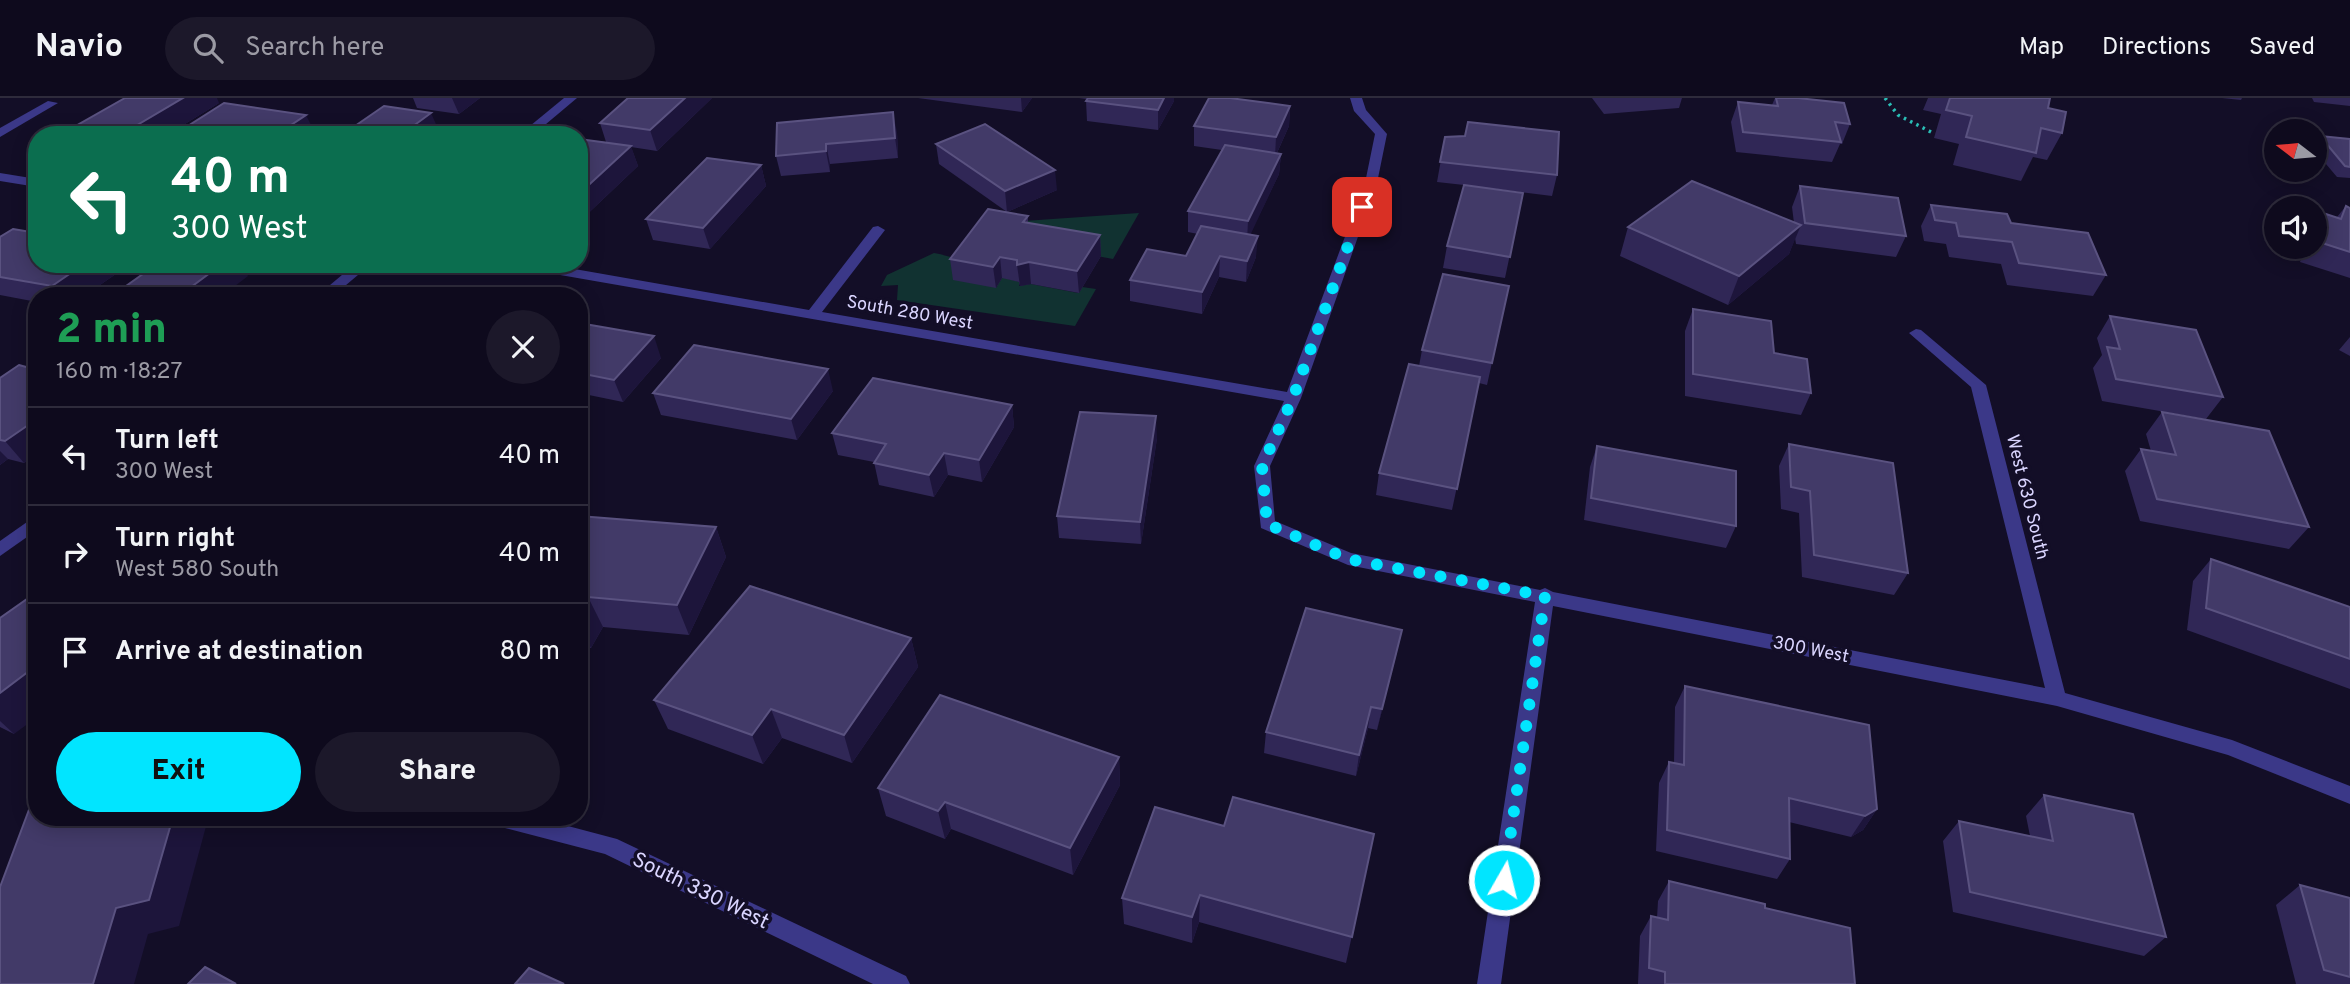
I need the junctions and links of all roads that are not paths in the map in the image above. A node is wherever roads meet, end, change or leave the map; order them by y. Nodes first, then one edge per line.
1 (571, 98) edge
2 (1356, 98) edge
3 (52, 103) dead end
4 (536, 126) edge
5 (0, 133) edge
6 (0, 177) edge
7 (28, 182) edge
8 (877, 230) dead end
9 (353, 273) edge
10 (572, 273) edge
11 (335, 287) edge
12 (812, 315) junction
13 (1916, 333) dead end
14 (1293, 398) junction
15 (28, 528) edge
16 (0, 550) edge
17 (1545, 596) junction
18 (2057, 698) junction
19 (2350, 795) edge
20 (532, 826) edge
21 (898, 984) edge
22 (1489, 984) edge

1 - 4 street
2 - 14 street
3 - 5 street
6 - 7 street
8 - 12 street
9 - 11 street
10 - 12 street, South 280 West
12 - 14 street, South 280 West
13 - 18 street, West 630 South
14 - 17 street, 300 West
15 - 16 street
17 - 18 street, 300 West
17 - 22 street
18 - 19 street, 300 West
20 - 21 street, South 330 West

